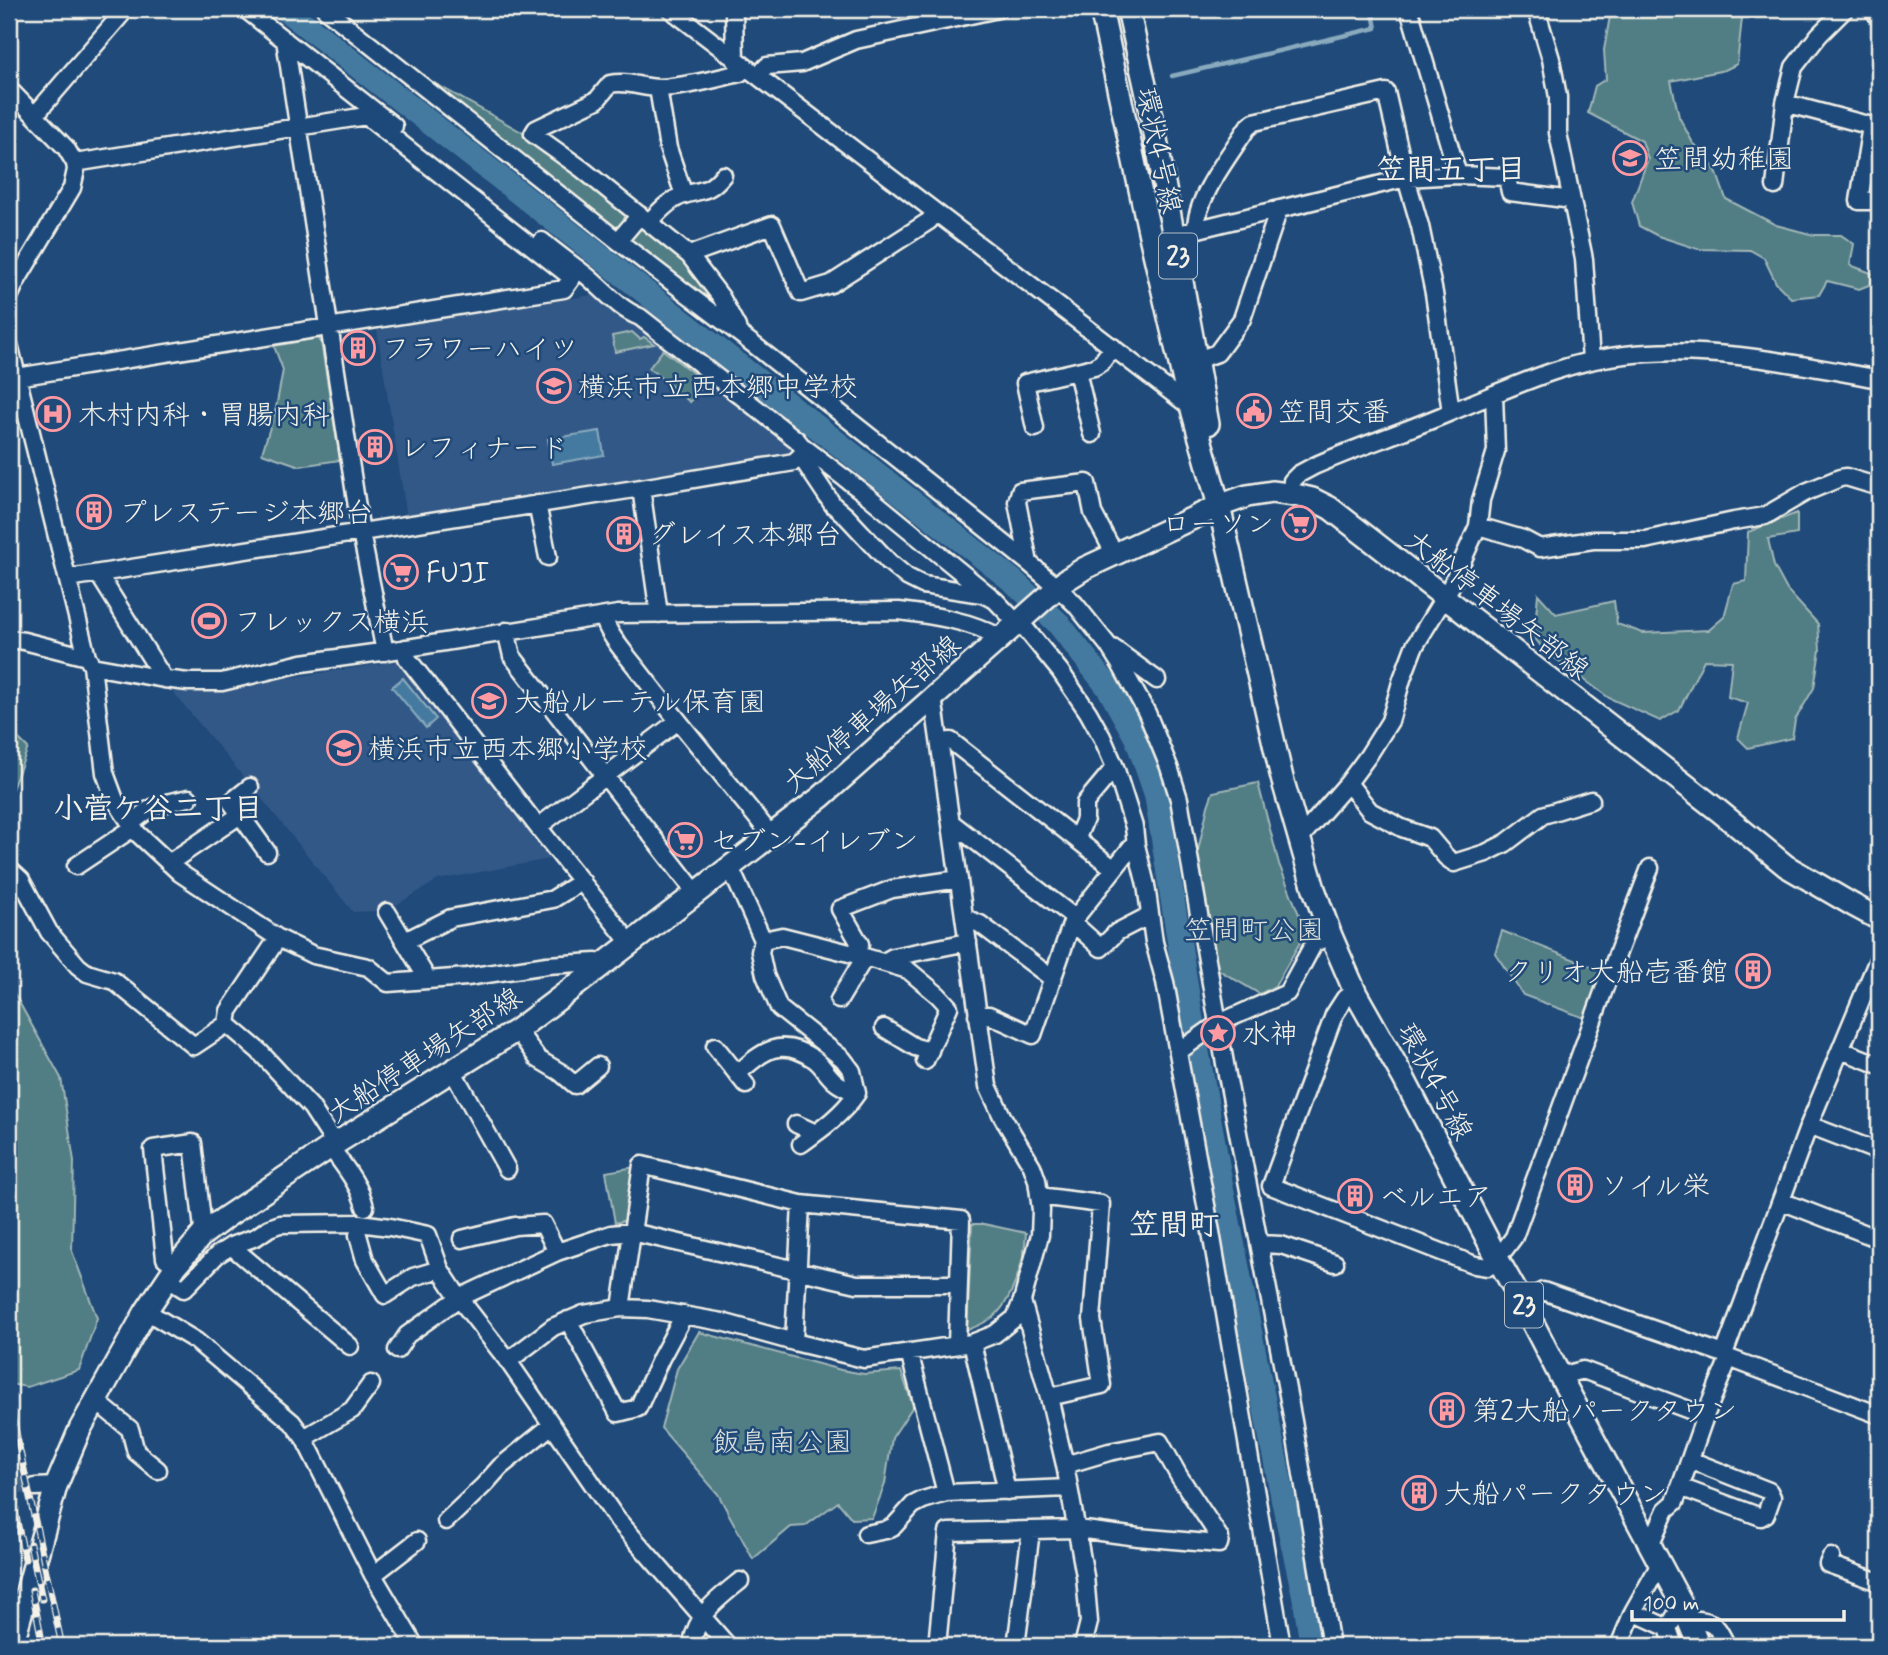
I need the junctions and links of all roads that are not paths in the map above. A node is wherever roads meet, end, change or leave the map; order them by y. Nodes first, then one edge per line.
1 (126, 9) edge
2 (245, 9) edge
3 (325, 9) edge
4 (670, 9) edge
5 (734, 9) edge
6 (998, 9) edge
7 (1101, 9) edge
8 (1128, 9) edge
9 (1409, 9) edge
10 (1536, 9) edge
11 (1845, 9) edge
12 (1874, 9) edge
13 (1879, 19) edge
14 (285, 40) junction
15 (746, 68) junction
16 (658, 88) junction
17 (10, 93) edge
18 (1785, 103) junction
19 (35, 115) junction
20 (1875, 127) edge
21 (298, 128) junction
22 (75, 163) junction
23 (723, 175) dead end
24 (1458, 175) junction
25 (1406, 178) junction
26 (1775, 186) dead end
27 (684, 195) junction
28 (1572, 200) junction
29 (1879, 201) edge
30 (1279, 209) junction
31 (936, 212) junction
32 (645, 219) junction
33 (1196, 230) junction
34 (1174, 235) junction
35 (618, 241) junction
36 (689, 256) junction
37 (9, 297) edge
38 (329, 327) junction
39 (738, 333) junction
40 (1113, 347) junction
41 (10, 354) edge
42 (1197, 360) junction
43 (1591, 361) junction
44 (1077, 371) junction
45 (17, 377) junction
46 (1879, 379) edge
47 (1494, 394) junction
48 (1199, 412) junction
49 (1451, 412) junction
50 (1035, 428) dead end
51 (1092, 434) dead end
52 (804, 453) junction
53 (1879, 487) edge
54 (640, 488) junction
55 (1292, 494) junction
56 (537, 505) junction
57 (1219, 506) junction
58 (1478, 526) junction
59 (361, 533) junction
60 (1115, 555) junction
61 (548, 557) dead end
62 (1029, 562) junction
63 (99, 575) junction
64 (68, 578) junction
65 (1054, 589) junction
66 (1445, 597) junction
67 (995, 600) junction
68 (659, 614) junction
69 (604, 617) junction
70 (1021, 623) junction
71 (506, 631) junction
72 (1000, 638) junction
73 (9, 639) edge
74 (1108, 645) junction
75 (405, 648) junction
76 (385, 652) junction
77 (89, 662) junction
78 (164, 679) junction
79 (1157, 680) dead end
80 (933, 697) junction
81 (678, 721) junction
82 (941, 742) junction
83 (1115, 767) junction
84 (606, 775) junction
85 (1348, 783) junction
86 (250, 787) dead end
87 (189, 798) dead end
88 (1591, 800) dead end
89 (240, 815) junction
90 (952, 823) junction
91 (132, 826) junction
92 (538, 827) junction
93 (771, 835) junction
94 (1077, 838) junction
95 (1299, 839) junction
96 (1136, 845) junction
97 (267, 852) dead end
98 (169, 863) junction
99 (76, 866) dead end
100 (730, 867) junction
101 (1113, 868) junction
102 (1650, 868) dead end
103 (9, 869) edge
104 (959, 879) junction
105 (582, 881) junction
106 (696, 893) junction
107 (387, 912) dead end
108 (1150, 915) junction
109 (965, 918) junction
110 (1879, 919) edge
111 (1073, 920) junction
112 (1331, 936) junction
113 (278, 938) junction
114 (763, 940) junction
115 (405, 942) junction
116 (968, 942) junction
117 (631, 944) junction
118 (860, 956) junction
119 (1879, 957) edge
120 (884, 962) junction
121 (602, 966) junction
122 (1053, 979) junction
123 (428, 980) junction
124 (1356, 993) junction
125 (839, 1000) dead end
126 (977, 1015) junction
127 (1219, 1023) junction
128 (227, 1024) junction
129 (884, 1028) dead end
130 (517, 1030) junction
131 (715, 1046) dead end
132 (1841, 1050) junction
133 (1178, 1052) junction
134 (1879, 1065) edge
135 (598, 1066) dead end
136 (452, 1070) junction
137 (857, 1093) junction
138 (796, 1125) dead end
139 (1809, 1125) junction
140 (816, 1133) junction
141 (801, 1144) dead end
142 (333, 1146) junction
143 (1879, 1152) edge
144 (507, 1169) dead end
145 (1271, 1186) junction
146 (1039, 1196) junction
147 (1781, 1200) junction
148 (801, 1204) junction
149 (1254, 1217) junction
150 (365, 1221) junction
151 (632, 1232) junction
152 (202, 1236) junction
153 (462, 1239) dead end
154 (1879, 1239) edge
155 (1259, 1244) junction
156 (231, 1246) junction
157 (557, 1252) junction
158 (1498, 1259) junction
159 (1335, 1263) dead end
160 (440, 1269) junction
161 (798, 1271) junction
162 (172, 1272) junction
163 (959, 1284) junction
164 (459, 1298) junction
165 (1023, 1301) junction
166 (1522, 1302) junction
167 (621, 1308) junction
168 (145, 1311) junction
169 (684, 1315) junction
170 (568, 1320) junction
171 (794, 1342) junction
172 (964, 1344) junction
173 (350, 1346) dead end
174 (397, 1350) dead end
175 (909, 1352) junction
176 (1726, 1356) junction
177 (508, 1361) junction
178 (1560, 1376) junction
179 (371, 1384) dead end
180 (1049, 1397) junction
181 (96, 1401) junction
182 (1879, 1415) edge
183 (1705, 1416) junction
184 (552, 1425) junction
185 (304, 1438) junction
186 (1690, 1461) junction
187 (1065, 1465) junction
188 (158, 1470) dead end
189 (1680, 1487) junction
190 (1069, 1488) junction
191 (1007, 1490) junction
192 (946, 1493) junction
193 (446, 1521) dead end
194 (1077, 1529) junction
195 (1031, 1531) junction
196 (866, 1534) dead end
197 (417, 1541) dead end
198 (1655, 1555) junction
199 (1831, 1557) dead end
200 (373, 1575) junction
201 (740, 1581) dead end
202 (1879, 1582) edge
203 (1633, 1612) junction
204 (702, 1617) junction
205 (1679, 1617) junction
206 (12, 1646) edge
207 (415, 1646) edge
208 (691, 1646) edge
209 (728, 1646) edge
210 (937, 1646) edge
211 (1016, 1646) edge
212 (1083, 1646) edge
213 (1282, 1646) edge
214 (1331, 1646) edge
215 (1619, 1646) edge
216 (1674, 1646) edge
217 (1699, 1646) edge
218 (1727, 1646) edge

1 - 19 street
2 - 14 street
3 - 35 street
4 - 15 street
5 - 15 street
6 - 15 street
7 - 48 main road, 環状4号線 / 23
8 - 34 main road, 環状4号線 / 23
9 - 24 street
10 - 28 street
11 - 18 street
12 - 13 street
14 - 21 street
14 - 52 street
15 - 16 street
15 - 31 street
16 - 27 street
16 - 32 street
17 - 19 street
18 - 20 street
18 - 26 street
19 - 22 street
20 - 29 street
21 - 22 street
21 - 38 street
21 - 38 street
22 - 37 street
23 - 27 street
24 - 25 street
24 - 28 street
25 - 30 street
25 - 33 street
25 - 49 street
27 - 32 street
28 - 43 street
30 - 33 street
30 - 42 street
31 - 36 street
31 - 40 street
32 - 35 street
32 - 36 street
33 - 34 street
34 - 42 main road, 環状4号線 / 23
35 - 39 street
36 - 39 street
38 - 45 street
38 - 59 street
39 - 62 street
40 - 44 street
40 - 48 street
41 - 45 street
42 - 48 main road, 環状4号線 / 23
43 - 46 street
43 - 47 street
44 - 50 street
44 - 51 street
45 - 64 street
47 - 49 street
47 - 58 street
48 - 57 main road, 環状4号線 / 23
49 - 55 street
52 - 54 street
52 - 67 street
52 - 67 street
53 - 58 street
54 - 56 street
54 - 68 street
55 - 57 main road, 大船停車場矢部線
55 - 66 main road, 大船停車場矢部線
56 - 59 street
56 - 61 street
57 - 60 main road, 大船停車場矢部線
57 - 95 main road, 環状4号線 / 23
58 - 66 street
59 - 63 street
59 - 76 street
60 - 62 street
60 - 65 main road, 大船停車場矢部線
62 - 65 street
63 - 64 street
63 - 78 street
64 - 77 street
65 - 70 main road, 大船停車場矢部線
65 - 74 street
66 - 85 street
66 - 110 main road, 大船停車場矢部線
67 - 70 street
68 - 69 street
68 - 72 street
69 - 71 street
69 - 81 street
70 - 72 main road, 大船停車場矢部線
70 - 83 street
71 - 75 street
71 - 84 street
72 - 80 main road, 大船停車場矢部線
73 - 77 street
74 - 79 street
74 - 127 street
75 - 76 street
75 - 92 street
76 - 78 street
77 - 78 street
77 - 91 street
80 - 82 street
80 - 93 main road, 大船停車場矢部線
81 - 84 street
81 - 93 street
82 - 90 street
82 - 94 street
83 - 94 street
83 - 96 street
84 - 92 street
84 - 106 street
85 - 88 street
85 - 95 street
86 - 89 street
87 - 91 street
89 - 97 street
89 - 98 street
90 - 104 street
90 - 111 street
91 - 98 street
91 - 99 street
92 - 105 street
93 - 100 main road, 大船停車場矢部線
94 - 101 street
95 - 112 main road, 環状4号線 / 23
96 - 101 street
96 - 108 street
98 - 113 street
100 - 106 main road, 大船停車場矢部線
100 - 114 street
101 - 111 street
102 - 158 street
103 - 128 street
104 - 109 street
104 - 118 street
105 - 115 street
105 - 117 street
106 - 117 main road, 大船停車場矢部線
107 - 115 street
108 - 111 street
108 - 133 street
109 - 116 street
109 - 122 street
111 - 122 street
112 - 124 main road, 環状4号線 / 23
112 - 127 street
113 - 123 street
113 - 128 street
114 - 118 street
114 - 137 street
115 - 123 street
116 - 120 street
116 - 126 street
117 - 121 main road, 大船停車場矢部線
118 - 120 street
118 - 125 street
119 - 132 street
120 - 129 street
121 - 123 street
121 - 130 main road, 大船停車場矢部線
122 - 126 street
124 - 145 street
124 - 158 main road, 環状4号線 / 23
126 - 146 street
127 - 133 street
127 - 149 street
128 - 142 street
130 - 135 street
130 - 136 main road, 大船停車場矢部線
131 - 137 street
132 - 134 street
132 - 139 street
133 - 213 street
136 - 142 main road, 大船停車場矢部線
136 - 144 street
137 - 140 street
138 - 140 street
139 - 143 street
139 - 147 street
140 - 141 street
142 - 150 street
142 - 152 main road, 大船停車場矢部線
145 - 149 street
145 - 158 street
146 - 165 street
146 - 180 street
147 - 154 street
147 - 176 street
148 - 151 street
148 - 161 street
148 - 163 street
149 - 155 street
150 - 156 street
150 - 160 street
150 - 160 street
151 - 157 street
151 - 161 street
151 - 167 street
152 - 162 main road, 大船停車場矢部線
152 - 162 street
153 - 157 street
155 - 159 street
155 - 214 street
156 - 162 street
156 - 173 street
157 - 164 street
158 - 166 main road, 環状4号線 / 23
160 - 164 street
161 - 163 street
161 - 171 street
162 - 168 main road, 大船停車場矢部線
163 - 172 street
164 - 174 street
164 - 177 street
165 - 172 street
165 - 180 street
166 - 176 street
166 - 178 main road, 環状4号線 / 23
167 - 169 street
167 - 170 street
168 - 181 main road, 大船停車場矢部線
168 - 185 street
169 - 170 street
169 - 171 street
170 - 177 street
171 - 175 street
172 - 175 street
172 - 191 street
175 - 192 street
176 - 182 street
176 - 183 street
177 - 184 street
178 - 183 street
178 - 198 main road, 環状4号線 / 23
179 - 185 street
180 - 187 street
181 - 188 street
181 - 206 main road, 大船停車場矢部線
183 - 186 street
184 - 193 street
184 - 204 street
185 - 200 street
186 - 189 street
186 - 189 street
187 - 190 street
187 - 194 street
189 - 198 street
190 - 191 street
190 - 194 street
191 - 192 street
192 - 196 street
194 - 195 street
194 - 212 street
195 - 210 street
195 - 211 street
197 - 200 street
198 - 203 street
198 - 205 main road, 環状4号線 / 23
199 - 202 street
200 - 207 street
201 - 204 street
203 - 205 street
203 - 215 street
204 - 208 street
204 - 209 street
205 - 216 street
205 - 217 main road, 環状4号線 / 23
205 - 218 street

